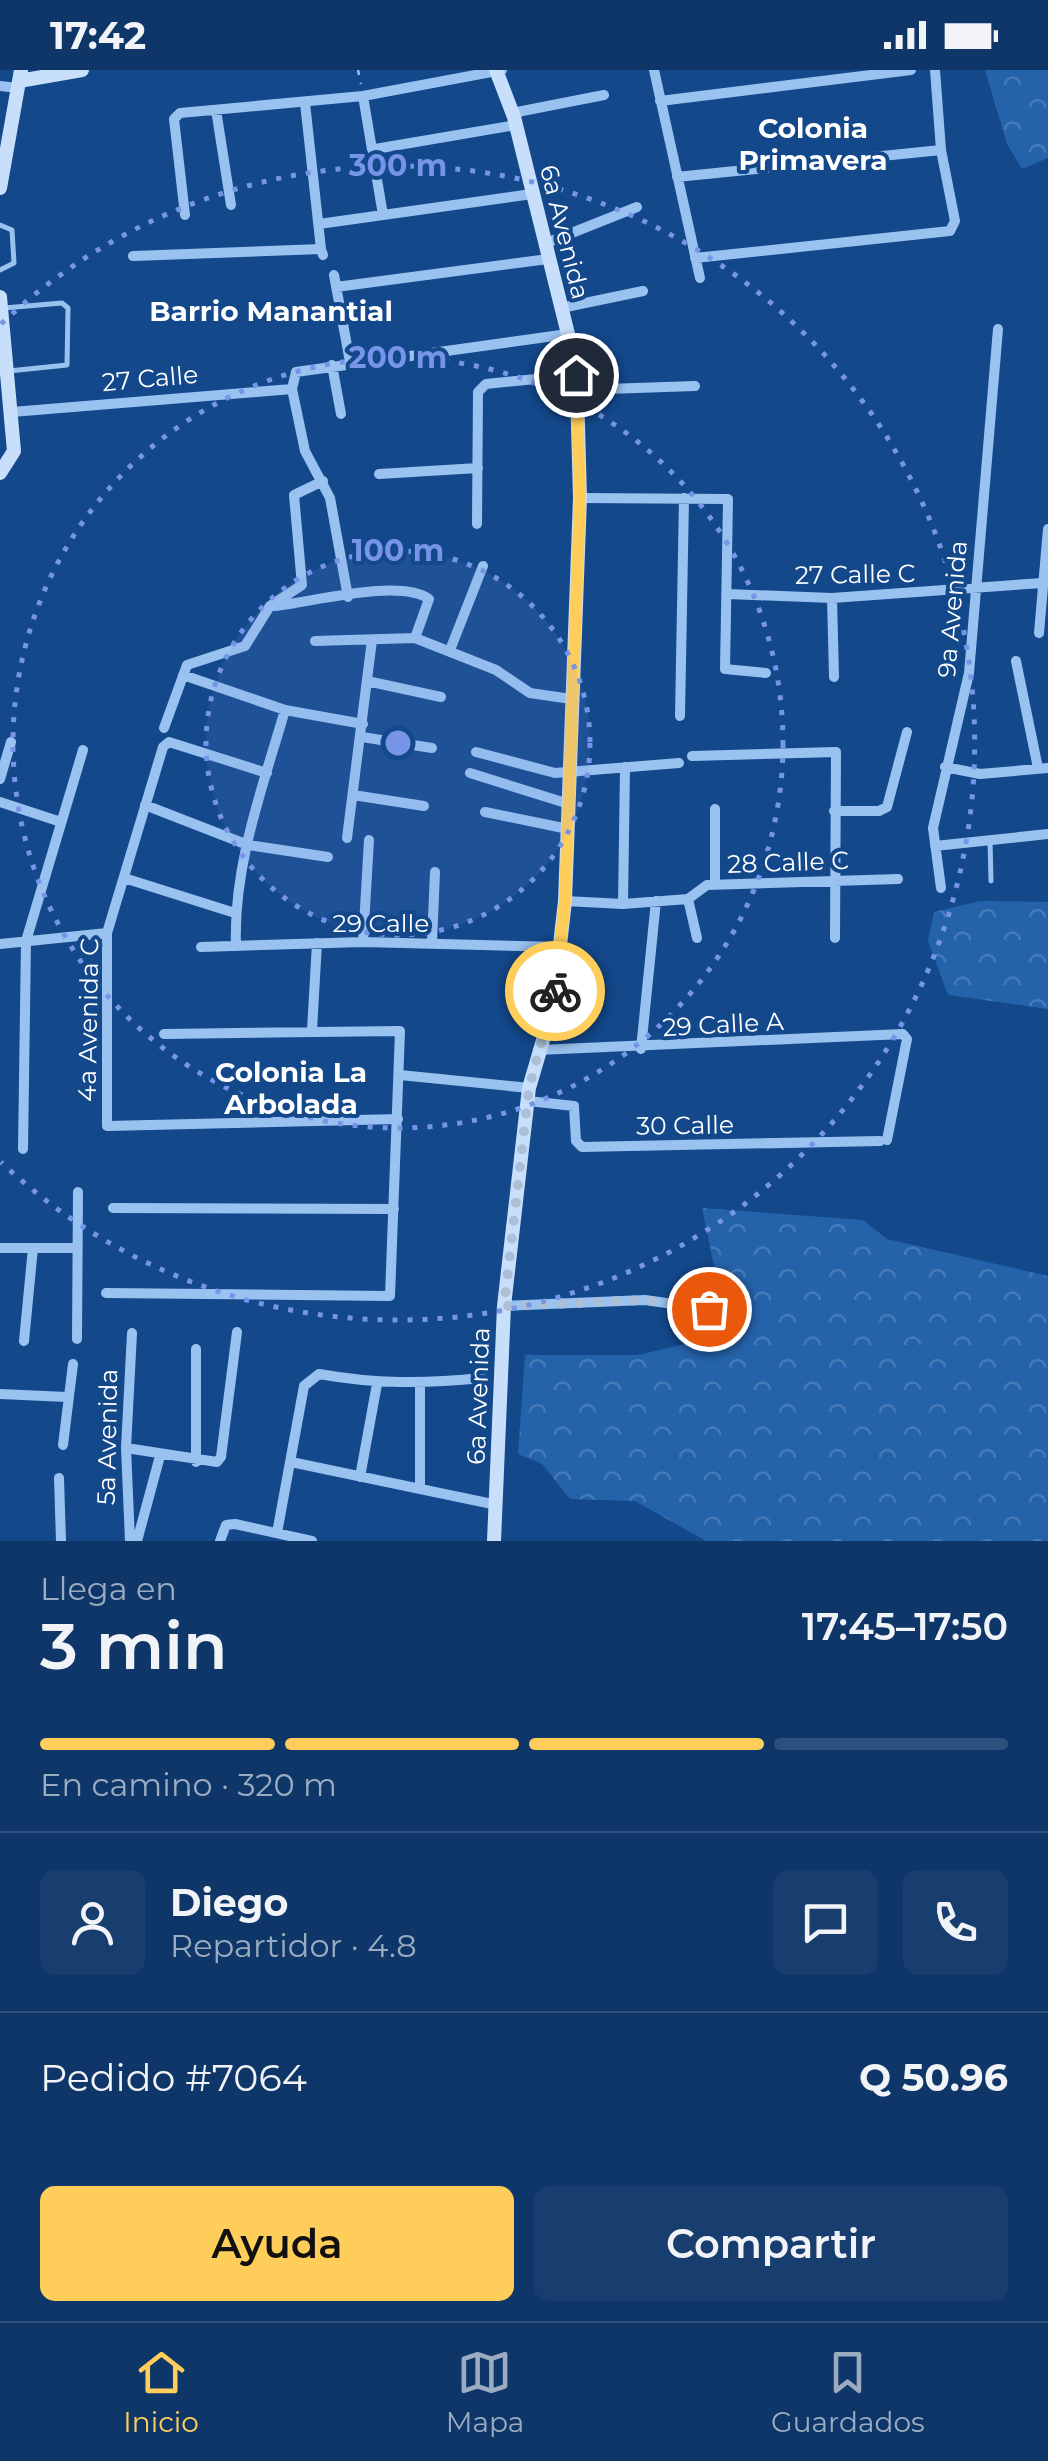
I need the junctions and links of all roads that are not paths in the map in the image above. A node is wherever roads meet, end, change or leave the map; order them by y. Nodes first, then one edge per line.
1 (82, 70) edge
2 (498, 70) edge
3 (654, 70) edge
4 (912, 70) edge
5 (934, 70) edge
6 (20, 80) edge
7 (0, 86) edge
8 (604, 94) dead end
9 (363, 96) junction
10 (660, 101) junction
11 (306, 103) junction
12 (216, 110) junction
13 (514, 119) junction
14 (374, 150) junction
15 (941, 150) junction
16 (677, 176) junction
17 (0, 188) edge
18 (532, 194) junction
19 (231, 205) dead end
20 (637, 207) dead end
21 (383, 214) junction
22 (184, 215) dead end
23 (318, 224) junction
24 (0, 225) edge
25 (546, 252) junction
26 (134, 256) dead end
27 (695, 258) junction
28 (0, 270) edge
29 (700, 278) dead end
30 (643, 290) dead end
31 (0, 297) edge
32 (1, 308) edge
33 (561, 308) junction
34 (998, 330) dead end
35 (568, 334) junction
36 (34, 360) dead end
37 (350, 362) junction
38 (332, 365) junction
39 (34, 369) junction
40 (8, 371) junction
41 (576, 383) junction
42 (695, 386) dead end
43 (292, 389) junction
44 (12, 412) junction
45 (340, 414) dead end
46 (478, 468) junction
47 (1, 472) edge
48 (380, 474) dead end
49 (323, 481) junction
50 (580, 498) junction
51 (684, 498) junction
52 (477, 524) dead end
53 (1048, 529) edge
54 (484, 566) dead end
55 (1042, 583) junction
56 (972, 591) junction
57 (728, 594) junction
58 (348, 597) junction
59 (832, 598) junction
60 (270, 606) junction
61 (1038, 633) dead end
62 (414, 638) junction
63 (372, 640) junction
64 (315, 641) dead end
65 (450, 650) junction
66 (1016, 662) dead end
67 (766, 673) dead end
68 (183, 675) junction
69 (834, 677) dead end
70 (368, 681) junction
71 (441, 697) dead end
72 (570, 699) junction
73 (286, 710) junction
74 (680, 716) dead end
75 (164, 728) dead end
76 (363, 731) junction
77 (907, 732) dead end
78 (11, 742) dead end
79 (432, 748) dead end
80 (84, 750) dead end
81 (476, 752) dead end
82 (692, 756) dead end
83 (679, 763) dead end
84 (625, 767) junction
85 (945, 767) junction
86 (1043, 768) edge
87 (570, 770) junction
88 (267, 773) junction
89 (470, 774) dead end
90 (0, 779) edge
91 (353, 795) junction
92 (0, 802) edge
93 (568, 804) junction
94 (144, 805) junction
95 (424, 806) dead end
96 (716, 809) dead end
97 (834, 811) junction
98 (484, 812) dead end
99 (61, 822) junction
100 (568, 829) junction
101 (1048, 835) edge
102 (348, 838) dead end
103 (990, 838) junction
104 (369, 840) dead end
105 (248, 844) junction
106 (934, 846) junction
107 (328, 857) dead end
108 (436, 872) dead end
109 (124, 878) junction
110 (898, 878) dead end
111 (832, 879) junction
112 (991, 881) dead end
113 (716, 885) junction
114 (941, 888) dead end
115 (688, 899) junction
116 (565, 901) junction
117 (656, 901) junction
118 (623, 904) junction
119 (235, 913) junction
120 (107, 933) junction
121 (697, 938) dead end
122 (834, 938) dead end
123 (26, 942) junction
124 (363, 942) junction
125 (432, 942) junction
126 (0, 944) edge
127 (317, 944) junction
128 (236, 945) junction
129 (202, 947) dead end
130 (561, 947) junction
131 (312, 1030) junction
132 (164, 1034) dead end
133 (640, 1049) junction
134 (538, 1050) junction
135 (400, 1074) junction
136 (528, 1095) junction
137 (398, 1119) junction
138 (884, 1140) joint
139 (23, 1148) dead end
140 (78, 1192) dead end
141 (113, 1208) dead end
142 (394, 1210) junction
143 (0, 1248) edge
144 (33, 1248) junction
145 (76, 1248) junction
146 (106, 1293) dead end
147 (504, 1306) junction
148 (709, 1309) dead end
149 (237, 1332) dead end
150 (132, 1333) dead end
151 (77, 1339) dead end
152 (24, 1341) dead end
153 (196, 1349) dead end
154 (73, 1364) dead end
155 (482, 1378) dead end
156 (377, 1384) junction
157 (420, 1385) junction
158 (0, 1394) edge
159 (66, 1397) junction
160 (62, 1446) dead end
161 (126, 1448) junction
162 (160, 1456) junction
163 (196, 1462) junction
164 (290, 1462) junction
165 (360, 1477) junction
166 (60, 1478) dead end
167 (420, 1488) junction
168 (497, 1505) junction
169 (277, 1533) junction
170 (61, 1541) edge
171 (134, 1541) edge
172 (220, 1541) edge
173 (312, 1541) edge
174 (494, 1541) edge

1 - 6 street
2 - 9 street
2 - 13 street, 6a Avenida
3 - 10 street
4 - 10 street
5 - 15 street
6 - 7 street
6 - 17 street
8 - 13 street
9 - 11 street
9 - 14 street
10 - 16 street
11 - 12 street
11 - 23 street
12 - 19 street
12 - 22 street
13 - 14 street
13 - 18 street, 6a Avenida
14 - 21 street
15 - 16 street
15 - 27 street
16 - 27 street
18 - 21 street
18 - 25 street, 6a Avenida
20 - 25 street
21 - 23 street
23 - 26 street
24 - 28 lane
25 - 33 street, 6a Avenida
25 - 37 street
27 - 29 street
30 - 33 street
31 - 32 street
32 - 39 lane
32 - 40 street
33 - 35 street, 6a Avenida
34 - 56 street, 9a Avenida
35 - 37 street
35 - 41 street, 6a Avenida
36 - 39 lane
37 - 38 street
38 - 43 street
38 - 45 street
39 - 40 lane
40 - 44 street
41 - 42 street
41 - 46 street
41 - 50 street, 6a Avenida
43 - 44 street, 27 Calle
43 - 49 street
44 - 47 street
46 - 48 street
46 - 52 street
49 - 58 street
49 - 60 street
50 - 51 street
50 - 72 street, 6a Avenida
51 - 57 street
51 - 74 street
53 - 55 street
54 - 65 street
55 - 56 street, 27 Calle C
55 - 61 street
56 - 59 street, 27 Calle C
56 - 85 street, 9a Avenida
57 - 59 street, 27 Calle C
57 - 67 street
58 - 60 street
58 - 62 street
59 - 69 street
60 - 68 street
62 - 63 street
62 - 65 street
63 - 64 street
63 - 70 street
65 - 72 street
66 - 86 street
68 - 73 street
68 - 75 street
70 - 71 street
70 - 76 street
72 - 87 street, 6a Avenida
73 - 76 street
73 - 88 street
76 - 79 street
76 - 91 street
77 - 97 street
78 - 90 street
80 - 99 street
81 - 87 street
82 - 97 street
83 - 84 street
84 - 87 street
84 - 118 street
85 - 86 street
85 - 106 street, 9a Avenida
87 - 93 street, 6a Avenida
88 - 94 street, 4a Avenida C
88 - 105 street
89 - 93 street
91 - 95 street
91 - 102 street
92 - 99 street
93 - 100 street, 6a Avenida
94 - 105 street
94 - 109 street, 4a Avenida C
96 - 113 street
97 - 111 street
98 - 100 street
99 - 123 street
100 - 116 street, 6a Avenida
101 - 103 street
103 - 106 street
103 - 112 lane
104 - 124 street
105 - 107 street
105 - 119 street
106 - 114 street, 9a Avenida
108 - 125 street
109 - 119 street
109 - 120 street, 4a Avenida C
110 - 111 street, 28 Calle C
111 - 113 street, 28 Calle C
111 - 122 street
113 - 115 street, 28 Calle C
115 - 117 street, 28 Calle C
115 - 121 street
116 - 118 street, 28 Calle C
116 - 130 street, 6a Avenida
117 - 118 street, 28 Calle C
117 - 133 street
119 - 128 street
120 - 123 street
120 - 137 street, 4a Avenida C
123 - 126 street
123 - 139 street
124 - 125 street, 29 Calle
124 - 127 street, 29 Calle
125 - 130 street, 29 Calle
127 - 128 street, 29 Calle
127 - 131 street
128 - 129 street, 29 Calle
130 - 134 street, 6a Avenida
131 - 132 street
131 - 135 street
133 - 134 street, 29 Calle A
133 - 138 street, 29 Calle A
134 - 136 street, 6a Avenida
135 - 136 street, 30 Calle
135 - 137 street
136 - 138 street, 30 Calle
136 - 147 street, 6a Avenida
137 - 142 street
140 - 145 street
141 - 142 street
142 - 146 street
143 - 144 street
144 - 145 street
144 - 152 street
145 - 151 street
147 - 148 street
147 - 168 street, 6a Avenida
149 - 163 street
150 - 161 street, 5a Avenida
153 - 163 street
154 - 159 street
155 - 157 street
156 - 157 street
156 - 164 street
156 - 165 street
157 - 167 street
158 - 159 street
159 - 160 street
161 - 162 street
161 - 171 street, 5a Avenida
162 - 163 street
162 - 171 street
164 - 165 street
164 - 169 street
165 - 167 street
166 - 170 street
167 - 168 street
168 - 174 street, 6a Avenida
169 - 172 street
169 - 173 street

